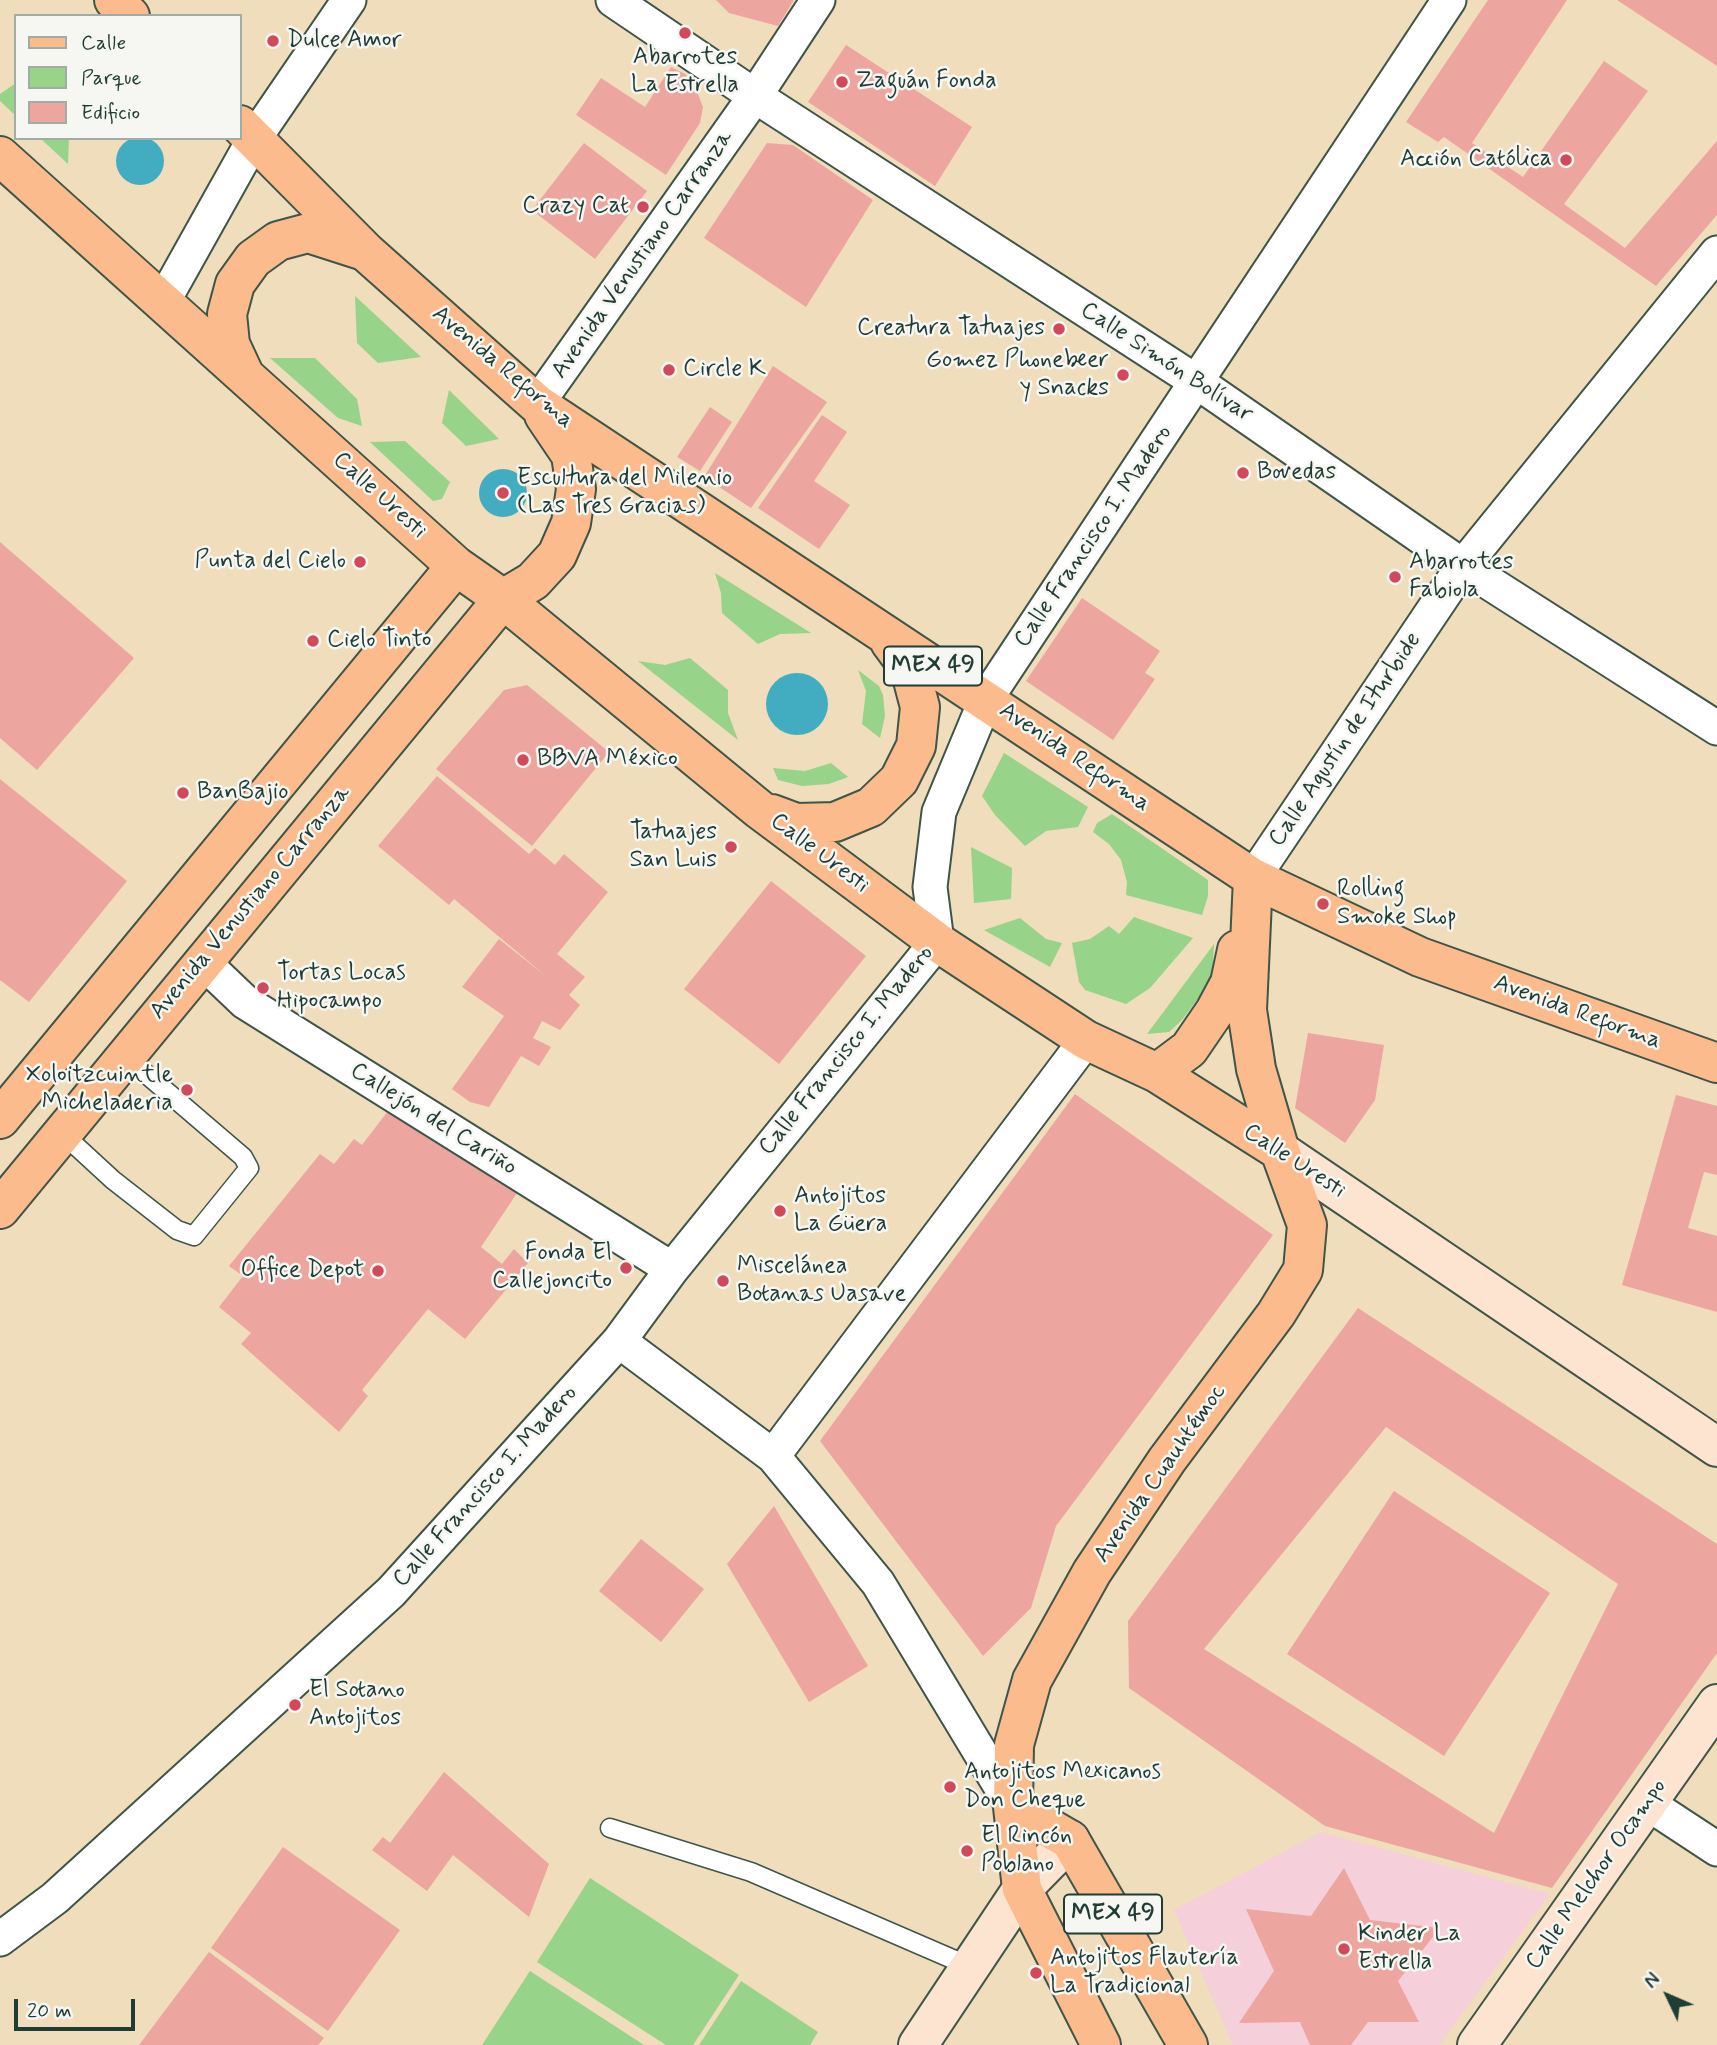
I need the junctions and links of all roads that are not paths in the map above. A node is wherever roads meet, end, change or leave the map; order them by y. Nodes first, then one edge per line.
1 (114, 0) edge
2 (349, 0) edge
3 (613, 0) edge
4 (818, 0) edge
5 (1449, 0) edge
6 (128, 14) edge
7 (755, 96) junction
8 (247, 132) edge
9 (0, 156) edge
10 (366, 252) junction
11 (1716, 256) edge
12 (164, 300) junction
13 (243, 372) junction
14 (1197, 382) junction
15 (537, 404) junction
16 (456, 566) junction
17 (1463, 566) junction
18 (503, 599) junction
19 (887, 638) junction
20 (986, 699) junction
21 (1717, 728) edge
22 (760, 810) junction
23 (1242, 871) junction
24 (937, 942) junction
25 (202, 961) junction
26 (1086, 1040) junction
27 (124, 1055) junction
28 (1717, 1063) edge
29 (1157, 1073) junction
30 (0, 1119) edge
31 (63, 1134) junction
32 (1280, 1151) junction
33 (0, 1209) edge
34 (672, 1269) junction
35 (619, 1341) junction
36 (1717, 1447) edge
37 (774, 1456) junction
38 (1717, 1704) edge
39 (1647, 1803) junction
40 (1013, 1807) junction
41 (610, 1828) dead end
42 (1070, 1840) junction
43 (1717, 1849) edge
44 (1022, 1889) junction
45 (0, 1939) edge
46 (971, 1967) junction
47 (918, 2045) edge
48 (1101, 2045) edge
49 (1188, 2045) edge
50 (1477, 2045) edge

1 - 6 main road
2 - 8 street
3 - 7 street, Calle Simón Bolívar
4 - 7 street, Avenida Venustiano Carranza
5 - 14 street, Calle Francisco I. Madero
7 - 14 street, Calle Simón Bolívar
7 - 15 street, Avenida Venustiano Carranza
8 - 10 main road, Avenida Reforma / MEX 49
8 - 12 street
9 - 12 main road, Calle Uresti
10 - 13 main road
10 - 15 main road, Avenida Reforma / MEX 49
11 - 17 street, Calle Agustín de Iturbide
12 - 13 main road, Calle Uresti
13 - 16 main road, Calle Uresti
14 - 17 street, Calle Simón Bolívar
14 - 20 street, Calle Francisco I. Madero
15 - 18 main road, Avenida Venustiano Carranza
15 - 19 main road, Avenida Reforma / MEX 49
16 - 18 main road, Calle Uresti
16 - 30 main road
17 - 21 street, Calle Simón Bolívar
17 - 23 street, Calle Agustín de Iturbide
18 - 22 main road, Calle Uresti
18 - 25 main road, Avenida Venustiano Carranza
19 - 20 main road, Avenida Reforma / MEX 49
19 - 22 main road
20 - 23 main road, Avenida Reforma / MEX 49
20 - 24 street, Calle Francisco I. Madero
22 - 24 main road, Calle Uresti
23 - 28 main road, Avenida Reforma / MEX 49
23 - 29 main road
23 - 32 main road
24 - 26 main road, Calle Uresti
24 - 34 street, Calle Francisco I. Madero
25 - 27 main road, Avenida Venustiano Carranza
25 - 34 street, Callejón del Cariño
26 - 29 main road, Calle Uresti
26 - 37 street
27 - 31 main road, Avenida Venustiano Carranza
27 - 31 lane
29 - 32 main road, Calle Uresti
31 - 33 main road, Avenida Venustiano Carranza
32 - 36 street, Calle Uresti
32 - 40 main road, Avenida Cuauhtémoc
34 - 35 street, Calle Francisco I. Madero
35 - 37 street
35 - 45 street, Calle Francisco I. Madero
37 - 40 street
38 - 39 street, Calle Melchor Ocampo
39 - 43 street
39 - 50 street, Calle Melchor Ocampo
40 - 42 main road
40 - 44 main road, MEX 49
41 - 46 lane
42 - 44 street
42 - 49 main road, MEX 49
44 - 46 street
44 - 48 main road, MEX 49
46 - 47 street

